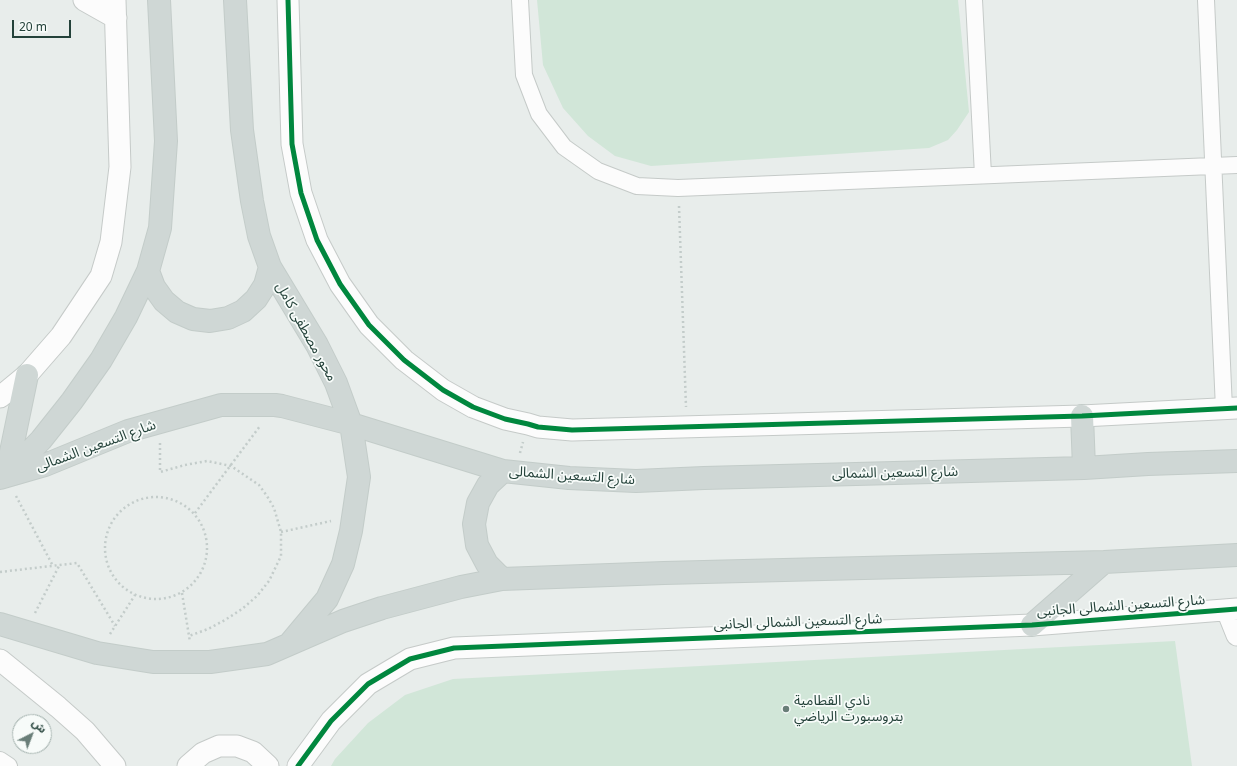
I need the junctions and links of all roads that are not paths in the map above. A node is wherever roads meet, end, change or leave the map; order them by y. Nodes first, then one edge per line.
1 (84, 0) edge
2 (159, 0) edge
3 (235, 0) edge
4 (288, 0) edge
5 (520, 0) edge
6 (974, 0) edge
7 (1206, 0) edge
8 (116, 9) edge
9 (1213, 165) junction
10 (1237, 165) edge
11 (983, 175) junction
12 (270, 267) junction
13 (148, 271) junction
14 (27, 375) junction
15 (0, 396) edge
16 (1231, 409) edge
17 (1082, 416) junction
18 (351, 424) junction
19 (1237, 461) edge
20 (1084, 468) junction
21 (509, 471) junction
22 (3, 477) edge
23 (1237, 555) edge
24 (1104, 562) junction
25 (502, 579) junction
26 (1232, 610) edge
27 (0, 624) edge
28 (1032, 625) junction
29 (1237, 635) edge
30 (288, 646) junction
31 (0, 660) edge
32 (0, 760) edge
33 (9, 766) edge
34 (115, 766) edge
35 (188, 766) edge
36 (268, 766) edge
37 (298, 766) edge

1 - 8 street
2 - 13 main road
3 - 12 main road, محور مصطفى كامل
4 - 17 street
5 - 11 street
6 - 11 street
7 - 9 street
8 - 14 street
9 - 10 street
9 - 11 street
9 - 16 street
12 - 13 main road
12 - 18 main road, محور مصطفى كامل
13 - 22 main road
14 - 15 street
14 - 22 main road
16 - 17 street
17 - 20 main road
18 - 21 main road, شارع التسعين الشمالى
18 - 22 main road, شارع التسعين الشمالى
18 - 30 main road, محور مصطفى كامل
19 - 20 main road, شارع التسعين الشمالى
20 - 21 main road, شارع التسعين الشمالى
21 - 25 main road
23 - 24 main road
24 - 25 main road
24 - 28 main road
25 - 30 main road
26 - 28 street, شارع التسعين الشمالى الجانبى
26 - 29 street
27 - 30 main road
28 - 37 street, شارع التسعين الشمالى الجانبى
31 - 34 street
32 - 33 street
35 - 36 street

